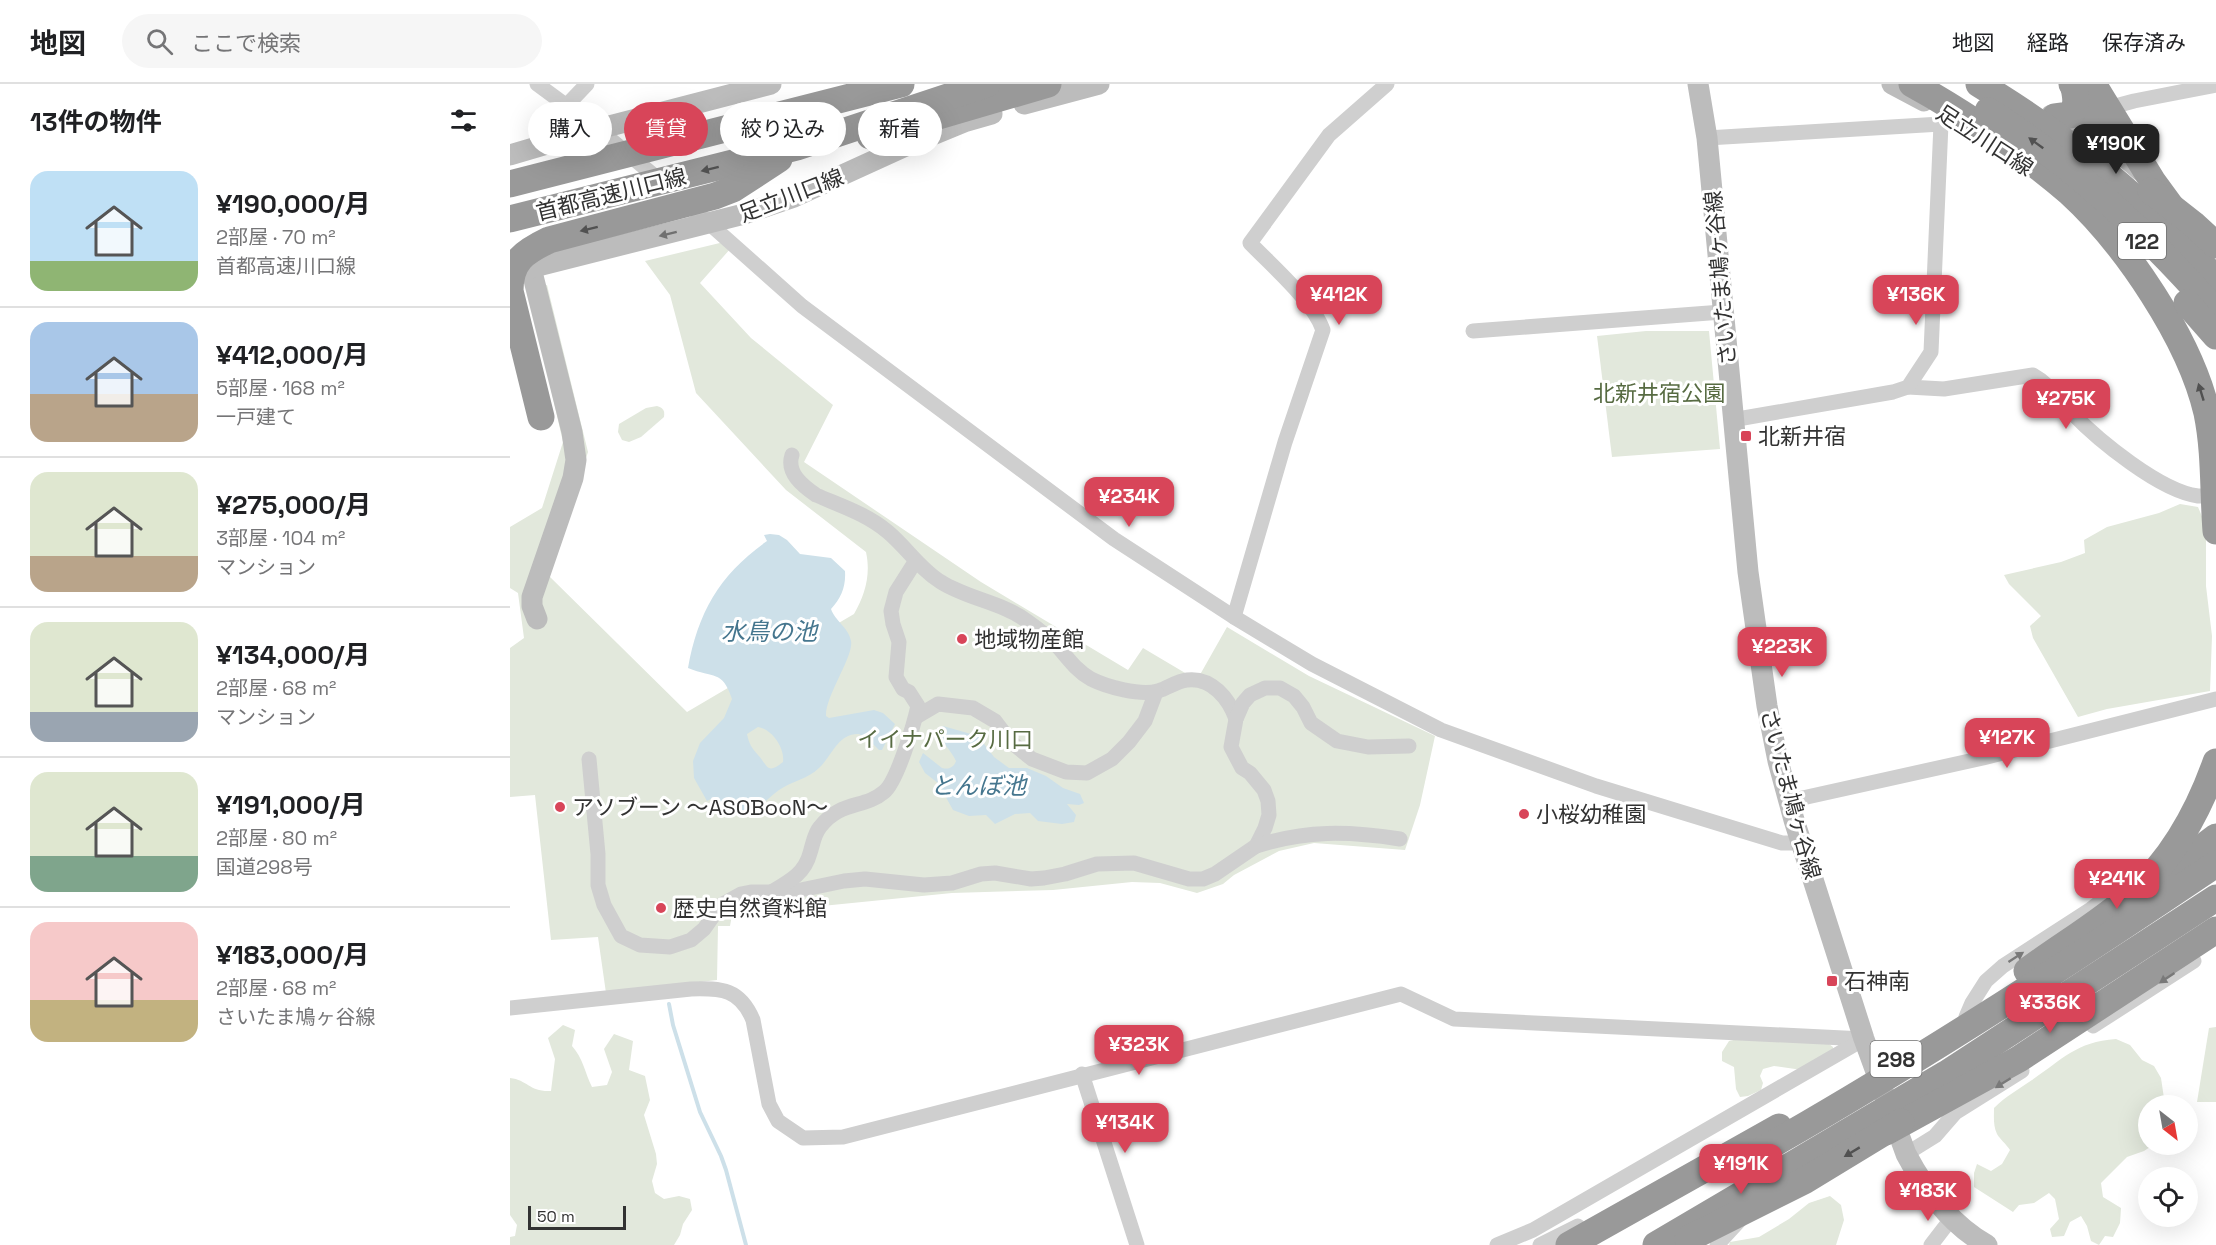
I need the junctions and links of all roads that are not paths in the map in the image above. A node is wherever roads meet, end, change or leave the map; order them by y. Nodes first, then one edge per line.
1 (537, 84) edge
2 (586, 84) edge
3 (771, 84) edge
4 (836, 84) edge
5 (901, 84) edge
6 (987, 84) edge
7 (1048, 84) edge
8 (1099, 84) edge
9 (1388, 84) edge
10 (1698, 84) edge
11 (1892, 84) edge
12 (1912, 84) edge
13 (1940, 84) edge
14 (1979, 84) edge
15 (1983, 84) edge
16 (1996, 84) edge
17 (2079, 85) edge
18 (2216, 86) edge
19 (563, 102) edge
20 (570, 102) edge
21 (2108, 108) junction
22 (2055, 117) junction
23 (1944, 119) junction
24 (612, 125) edge
25 (846, 131) edge
26 (1707, 138) junction
27 (846, 139) edge
28 (612, 141) edge
29 (2100, 141) junction
30 (528, 150) edge
31 (510, 155) edge
32 (761, 156) edge
33 (783, 156) edge
34 (510, 175) edge
35 (2153, 182) junction
36 (510, 184) edge
37 (2070, 194) junction
38 (510, 219) edge
39 (711, 223) junction
40 (2216, 245) edge
41 (2216, 263) edge
42 (531, 268) junction
43 (510, 273) edge
44 (2216, 280) edge
45 (2187, 291) junction
46 (1722, 312) junction
47 (2216, 312) edge
48 (2216, 323) edge
49 (1473, 330) dead end
50 (2216, 336) edge
51 (510, 339) edge
52 (1908, 387) junction
53 (1732, 420) junction
54 (792, 455) dead end
55 (2216, 496) edge
56 (2216, 531) edge
57 (915, 562) junction
58 (1234, 617) junction
59 (537, 619) dead end
60 (1156, 692) junction
61 (2216, 699) edge
62 (916, 717) junction
63 (1236, 719) junction
64 (1409, 746) dead end
65 (589, 759) dead end
66 (2216, 764) edge
67 (2216, 798) edge
68 (1789, 801) junction
69 (2216, 837) edge
70 (1400, 839) dead end
71 (1801, 843) junction
72 (1256, 846) junction
73 (2216, 852) edge
74 (2216, 864) edge
75 (2216, 886) edge
76 (773, 891) junction
77 (2135, 892) junction
78 (2216, 898) edge
79 (2216, 909) edge
80 (2216, 930) edge
81 (2216, 945) edge
82 (2031, 975) junction
83 (510, 1008) edge
84 (1966, 1017) junction
85 (1864, 1039) junction
86 (1875, 1071) junction
87 (1082, 1074) junction
88 (1831, 1111) junction
89 (1887, 1121) junction
90 (1768, 1134) junction
91 (1906, 1154) junction
92 (1787, 1169) junction
93 (1952, 1219) junction
94 (1137, 1245) edge
95 (1497, 1245) edge
96 (1540, 1245) edge
97 (1569, 1245) edge
98 (1592, 1245) edge
99 (1635, 1245) edge
100 (1656, 1245) edge
101 (1676, 1245) edge
102 (1717, 1245) edge
103 (1931, 1245) edge
104 (1987, 1245) edge

1 - 19 street
2 - 20 street
3 - 24 main road
4 - 34 highway
5 - 36 highway, 首都高速川口線, bridge
6 - 25 highway, 首都高速川口線, bridge
7 - 27 highway, bridge
8 - 39 main road, 足立川口線
9 - 58 street
10 - 26 main road, さいたま鳩ヶ谷線
11 - 23 main road, 足立川口線
12 - 37 highway, bridge
47 -> 13 highway, bridge
14 - 44 highway, bridge
15 - 40 highway, bridge
16 - 22 main road
17 - 21 highway, 122
17 - 22 highway
17 - 29 highway, 122
18 - 21 street
21 - 35 highway, 122
22 - 29 main road
23 - 26 street
23 - 45 main road, 足立川口線
23 - 52 street
26 - 46 main road, さいたま鳩ヶ谷線
28 - 39 street
29 - 35 main road
29 - 45 highway, 122
30 - 31 main road
32 -> 38 highway, 首都高速川口線, bridge
33 -> 51 highway, bridge
35 - 41 highway, 122
37 - 50 highway, bridge
56 -> 37 highway, bridge
39 -> 42 main road, 足立川口線
39 - 58 street
42 - 43 main road, 足立川口線
42 - 59 main road
45 - 48 highway, 122
46 - 49 street
46 - 53 main road, さいたま鳩ヶ谷線
52 - 53 street
52 - 55 street
53 - 68 main road, さいたま鳩ヶ谷線
54 - 57 street
57 - 60 street
57 - 62 street
58 - 71 street
60 - 62 street
60 - 63 street
61 - 68 street
62 - 76 street
63 - 64 street
63 - 72 street
65 - 76 street
66 - 77 highway, bridge
84 -> 66 street
67 - 77 highway, bridge
68 - 71 main road, さいたま鳩ヶ谷線
69 - 82 highway, 298
70 - 72 street
71 - 85 main road, さいたま鳩ヶ谷線
72 - 76 street
73 - 82 highway, 298
74 - 88 highway, bridge
75 - 99 highway
77 - 88 highway, bridge
78 - 89 highway, 298
79 - 89 highway, bridge
80 - 89 highway, bridge
81 -> 91 street
82 - 84 highway, 298
83 - 87 street
84 - 86 highway, 298
85 - 86 main road, さいたま鳩ヶ谷線
85 - 87 street
85 - 95 street
86 - 89 main road, さいたま鳩ヶ谷線
86 - 90 highway, 298
87 - 94 street
88 - 98 highway, bridge
89 - 91 main road, さいたま鳩ヶ谷線
89 - 92 highway, 298
89 -> 101 highway, bridge
90 - 96 street
90 - 97 highway, 298
91 - 93 main road, さいたま鳩ヶ谷線
92 - 100 highway, 298
92 - 102 street
93 - 103 street
93 - 104 main road, さいたま鳩ヶ谷線

